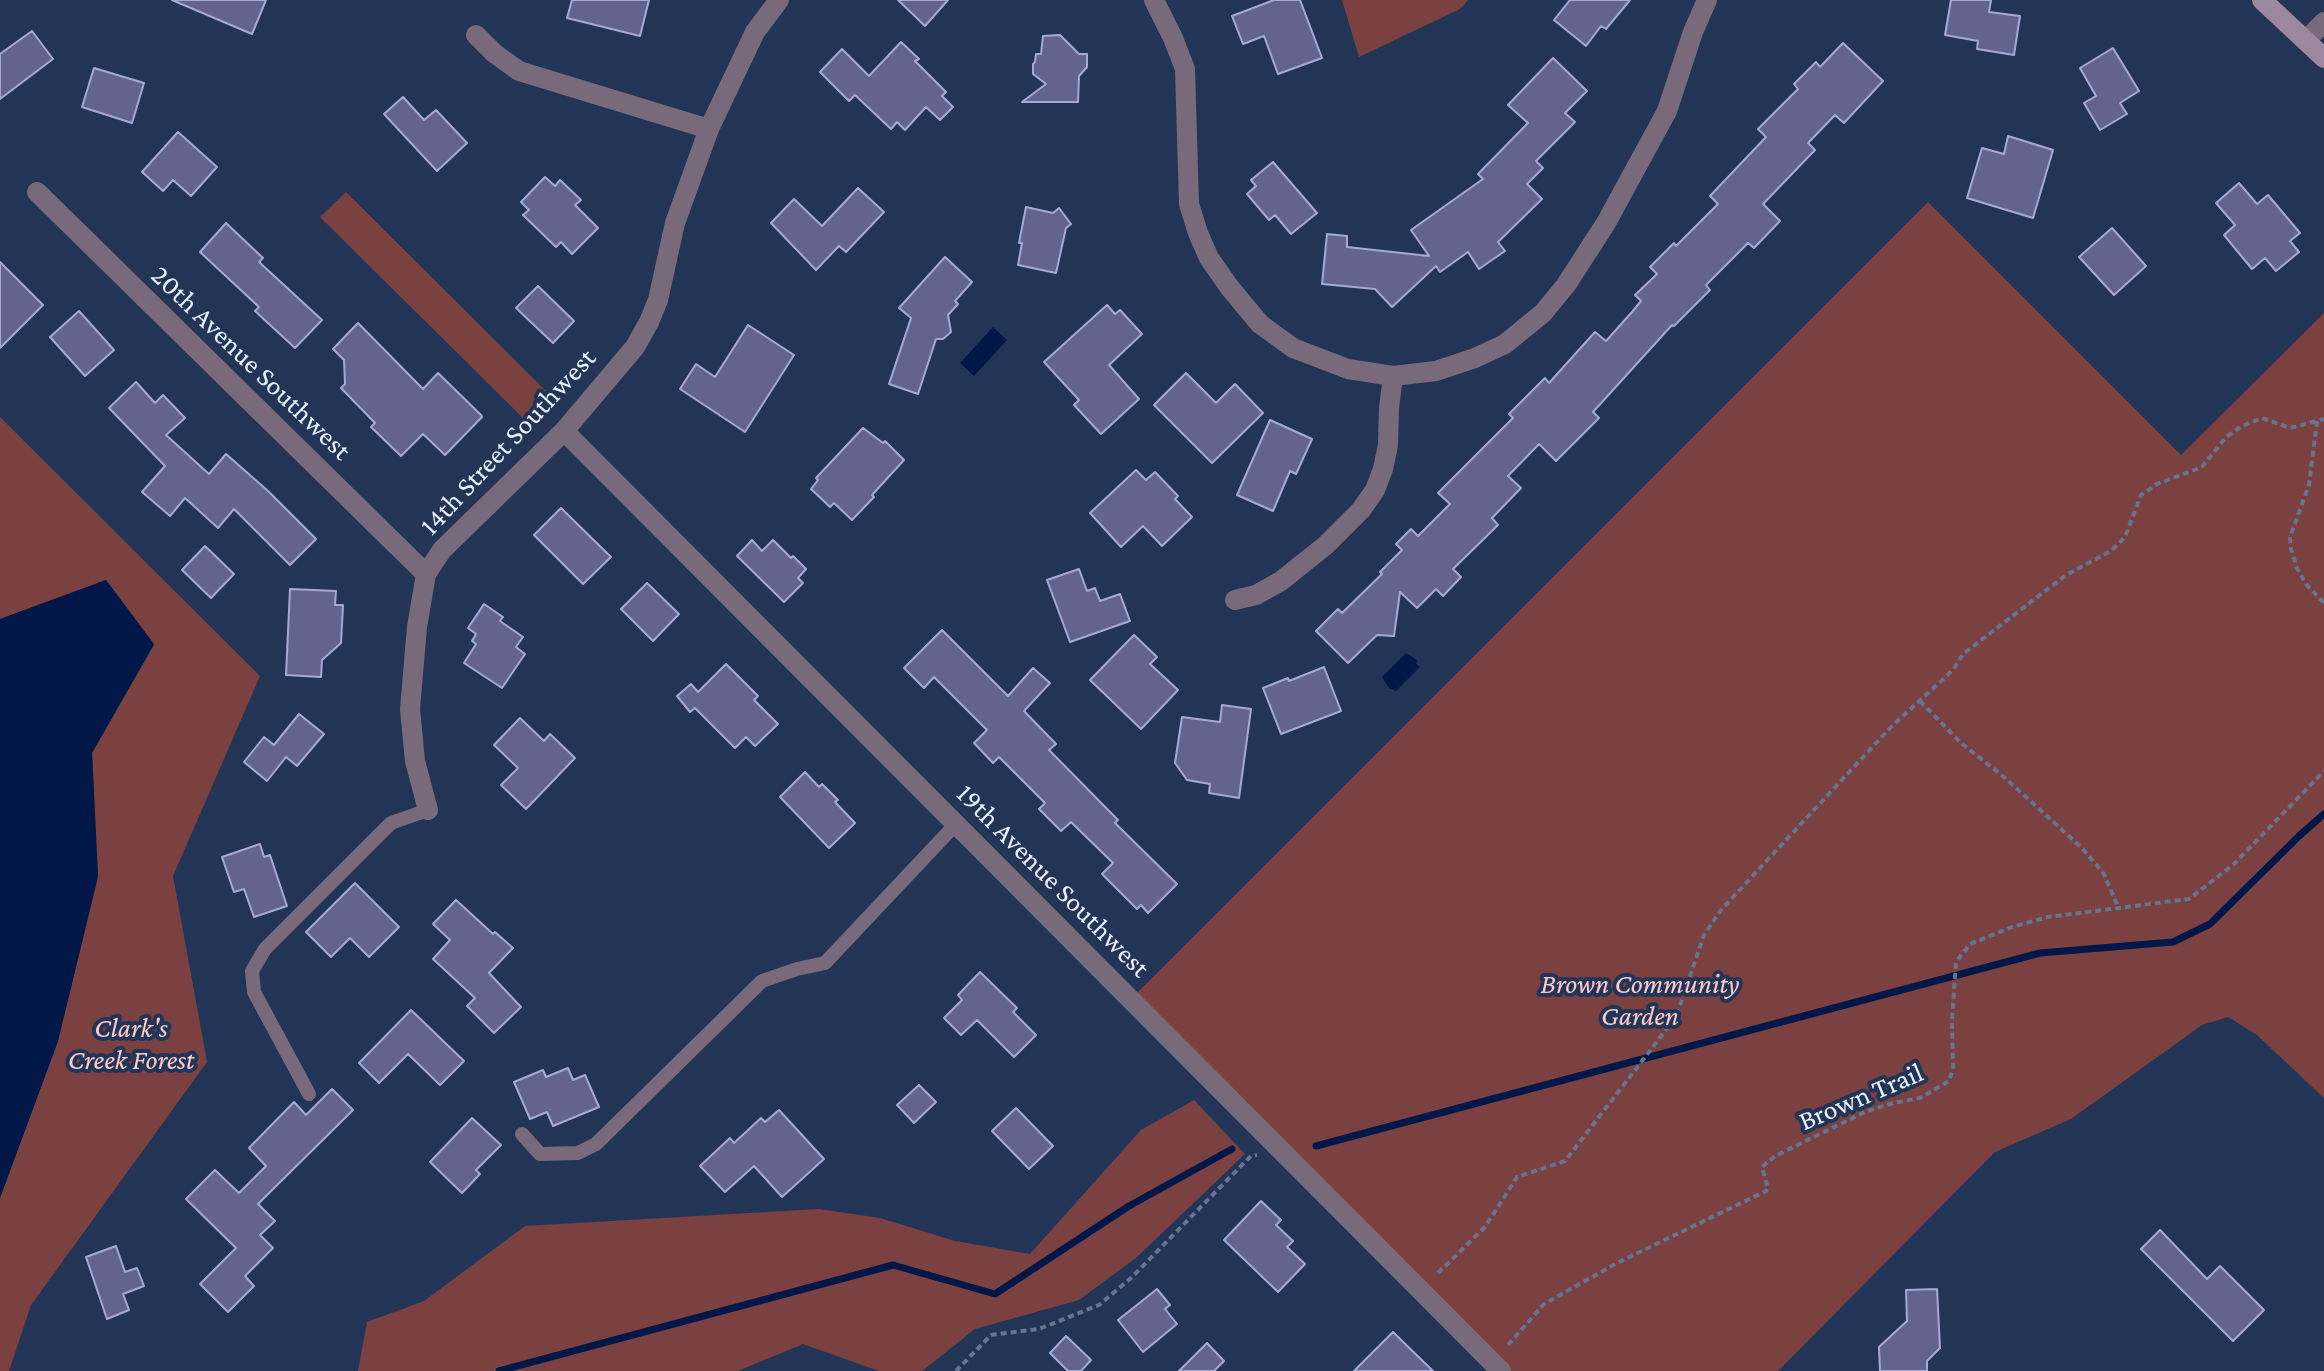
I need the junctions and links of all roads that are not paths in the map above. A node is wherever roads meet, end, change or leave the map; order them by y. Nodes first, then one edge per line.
1 (779, 0) edge
2 (1154, 0) edge
3 (1707, 0) edge
4 (2262, 0) edge
5 (2324, 22) edge
6 (476, 35) dead end
7 (2306, 40) junction
8 (2324, 58) edge
9 (709, 129) junction
10 (37, 192) dead end
11 (1393, 376) junction
12 (564, 431) junction
13 (426, 574) junction
14 (1235, 600) dead end
15 (428, 810) joint
16 (956, 824) junction
17 (309, 1094) dead end
18 (522, 1134) dead end
19 (1501, 1371) edge

1 - 9 street, 14th Street Southwest
2 - 11 street
3 - 11 street
4 - 7 street
5 - 7 street
6 - 9 street
7 - 8 street
9 - 12 street, 14th Street Southwest
10 - 13 street, 20th Avenue Southwest
11 - 14 street
12 - 13 street, 14th Street Southwest
12 - 16 street, 19th Avenue Southwest
13 - 15 street, 14th Street Southwest
15 - 17 lane
16 - 18 lane
16 - 19 street, 19th Avenue Southwest

